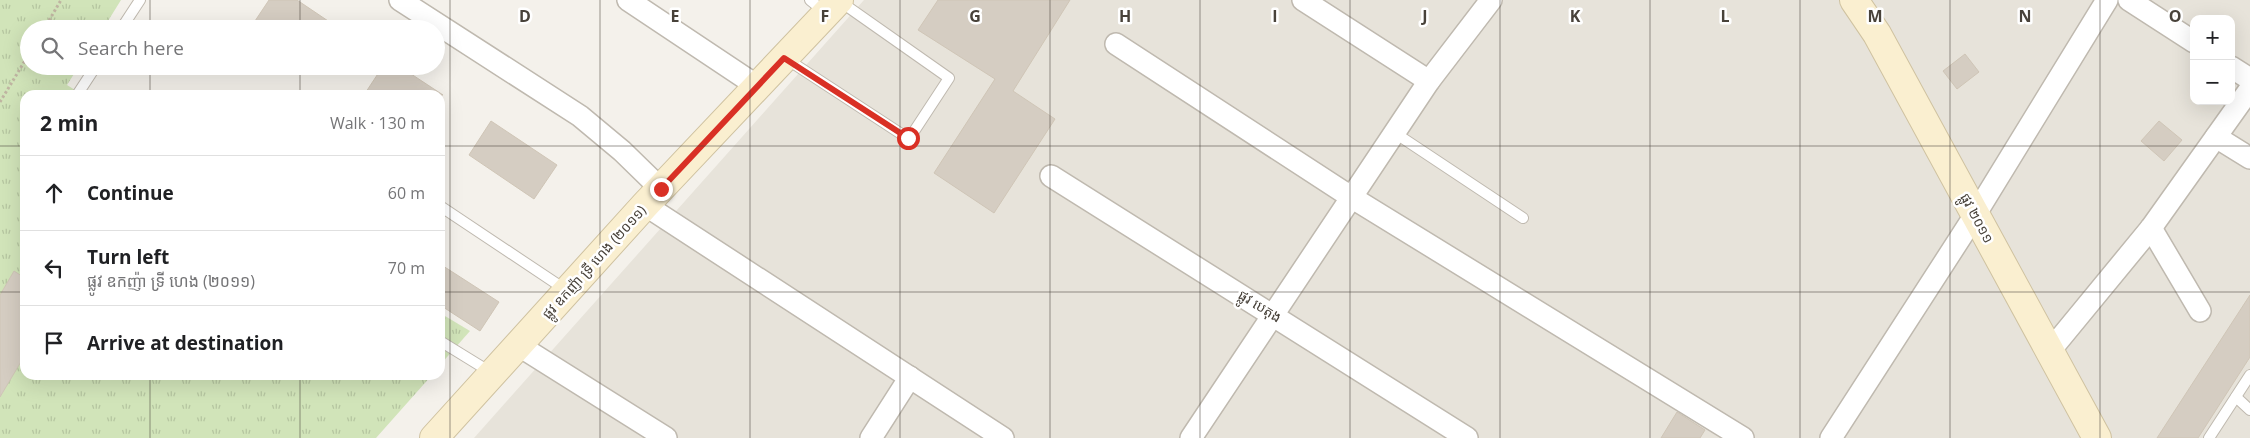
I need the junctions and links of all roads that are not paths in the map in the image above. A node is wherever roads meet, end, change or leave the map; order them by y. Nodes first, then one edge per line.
1 (140, 0) edge
2 (400, 0) edge
3 (628, 0) edge
4 (1302, 0) edge
5 (1491, 0) edge
6 (1854, 0) edge
7 (2107, 0) edge
8 (2129, 0) edge
9 (828, 3) edge
10 (127, 20) edge
11 (431, 20) edge
12 (445, 29) edge
13 (2190, 39) edge
14 (1116, 44) dead end
15 (784, 58) junction
16 (2235, 70) edge
17 (90, 75) edge
18 (2250, 79) edge
19 (1430, 81) junction
20 (757, 86) junction
21 (2250, 89) edge
22 (80, 90) edge
23 (1395, 133) junction
24 (2216, 137) junction
25 (2250, 158) edge
26 (1051, 176) dead end
27 (653, 197) junction
28 (1351, 197) junction
29 (445, 209) edge
30 (1975, 215) junction
31 (1523, 218) dead end
32 (2151, 228) junction
33 (567, 290) junction
34 (2200, 311) dead end
35 (1273, 314) junction
36 (445, 344) edge
37 (518, 345) junction
38 (2049, 352) junction
39 (493, 374) junction
40 (2250, 375) edge
41 (910, 378) junction
42 (2236, 397) junction
43 (2250, 410) edge
44 (434, 438) edge
45 (666, 438) edge
46 (871, 438) edge
47 (1003, 438) edge
48 (1191, 438) edge
49 (1467, 438) edge
50 (1743, 438) edge
51 (1831, 438) edge
52 (2097, 438) edge
53 (2208, 438) edge

1 - 10 lane
2 - 11 street
3 - 20 street
4 - 19 street
5 - 19 street
6 - 30 main road, ផ្លូវ ២០១១
7 - 30 street
8 - 13 street
9 - 15 main road, ផ្លូវ ឧកញ៉ា ទ្រី ហេង (២០១១)
9 - 15 lane
12 - 27 street
14 - 28 street
15 - 20 main road, ផ្លូវ ឧកញ៉ា ទ្រី ហេង (២០១១)
16 - 18 street
17 - 22 lane
19 - 23 street
20 - 27 main road, ផ្លូវ ឧកញ៉ា ទ្រី ហេង (២០១១)
21 - 24 street
23 - 28 street
23 - 31 lane
24 - 25 street
24 - 32 street
26 - 35 street, ផ្លូវ បេតុង
27 - 33 main road, ផ្លូវ ឧកញ៉ា ទ្រី ហេង (២០១១)
27 - 41 street
28 - 35 street
28 - 50 street
29 - 33 lane
30 - 38 main road, ផ្លូវ ២០១១
30 - 51 street
32 - 34 street
32 - 38 street
33 - 37 main road, ផ្លូវ ឧកញ៉ា ទ្រី ហេង (២០១១)
35 - 48 street
35 - 49 street, ផ្លូវ បេតុង
36 - 39 lane
37 - 39 main road, ផ្លូវ ឧកញ៉ា ទ្រី ហេង (២០១១)
37 - 45 street
38 - 52 main road, ផ្លូវ ២០១១
39 - 44 main road, ផ្លូវ ឧកញ៉ា ទ្រី ហេង (២០១១)
40 - 42 lane
41 - 46 street
41 - 47 street
42 - 43 lane
42 - 53 lane

